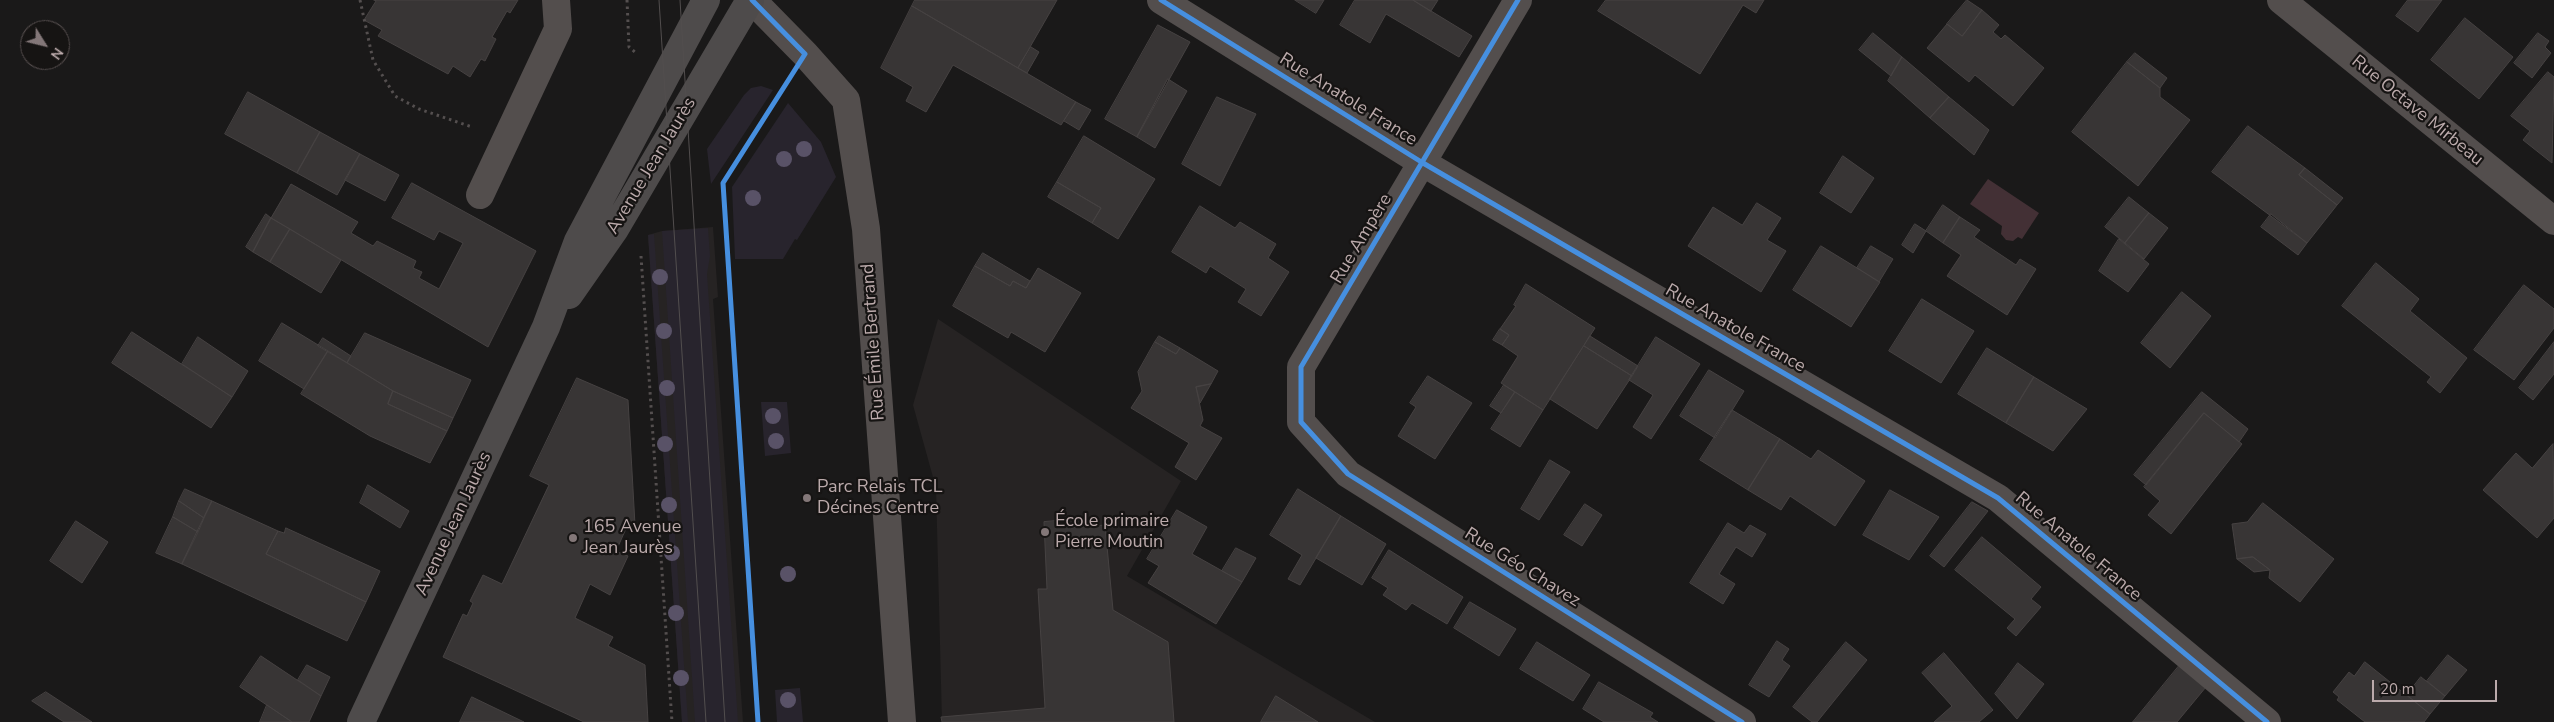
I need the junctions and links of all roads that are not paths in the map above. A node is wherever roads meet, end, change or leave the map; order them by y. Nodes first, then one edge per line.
1 (556, 0) edge
2 (706, 0) edge
3 (751, 0) edge
4 (1161, 0) edge
5 (1518, 0) edge
6 (2281, 0) edge
7 (1423, 163) junction
8 (480, 195) dead end
9 (2554, 221) edge
10 (546, 327) junction
11 (1301, 422) joint
12 (361, 722) edge
13 (902, 722) edge
14 (1742, 722) edge
15 (2267, 722) edge

1 - 8 street
2 - 10 main road, Avenue Jean Jaurès
3 - 10 main road, Avenue Jean Jaurès
3 - 13 street, Rue Émile Bertrand
4 - 7 street, Rue Anatole France
5 - 7 street, Rue Ampère
6 - 9 street, Rue Octave Mirbeau
7 - 11 street, Rue Ampère
7 - 15 street, Rue Anatole France
10 - 12 main road, Avenue Jean Jaurès
11 - 14 street, Rue Géo Chavez

